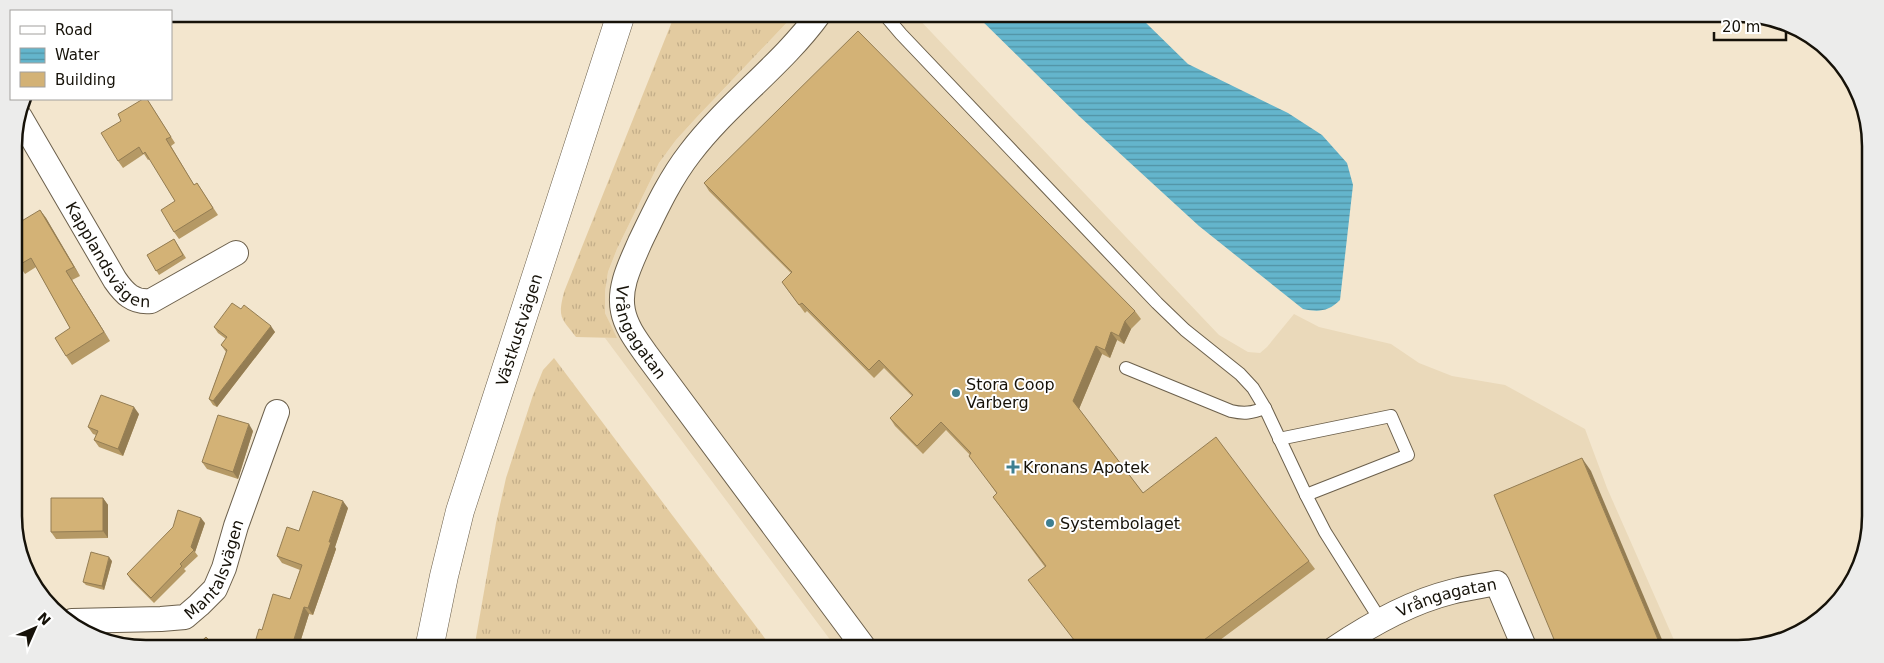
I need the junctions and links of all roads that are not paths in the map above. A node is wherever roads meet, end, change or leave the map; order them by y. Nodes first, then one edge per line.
1 (619, 23) edge
2 (812, 23) edge
3 (892, 23) edge
4 (25, 125) edge
5 (236, 253) dead end
6 (1126, 368) dead end
7 (1265, 408) junction
8 (277, 412) dead end
9 (1279, 439) junction
10 (1306, 495) junction
11 (78, 621) edge
12 (1381, 621) junction
13 (431, 640) edge
14 (858, 640) edge
15 (1347, 640) edge
16 (1521, 640) edge

1 - 13 street, Västkustvägen
2 - 14 street, Vrångagatan
3 - 7 lane
4 - 5 street, Kapplandsvägen
6 - 7 lane
7 - 9 lane
8 - 11 street, Mantalsvägen
9 - 10 lane
9 - 10 lane
10 - 12 lane
12 - 15 street, Vrångagatan
12 - 16 street, Vrångagatan

